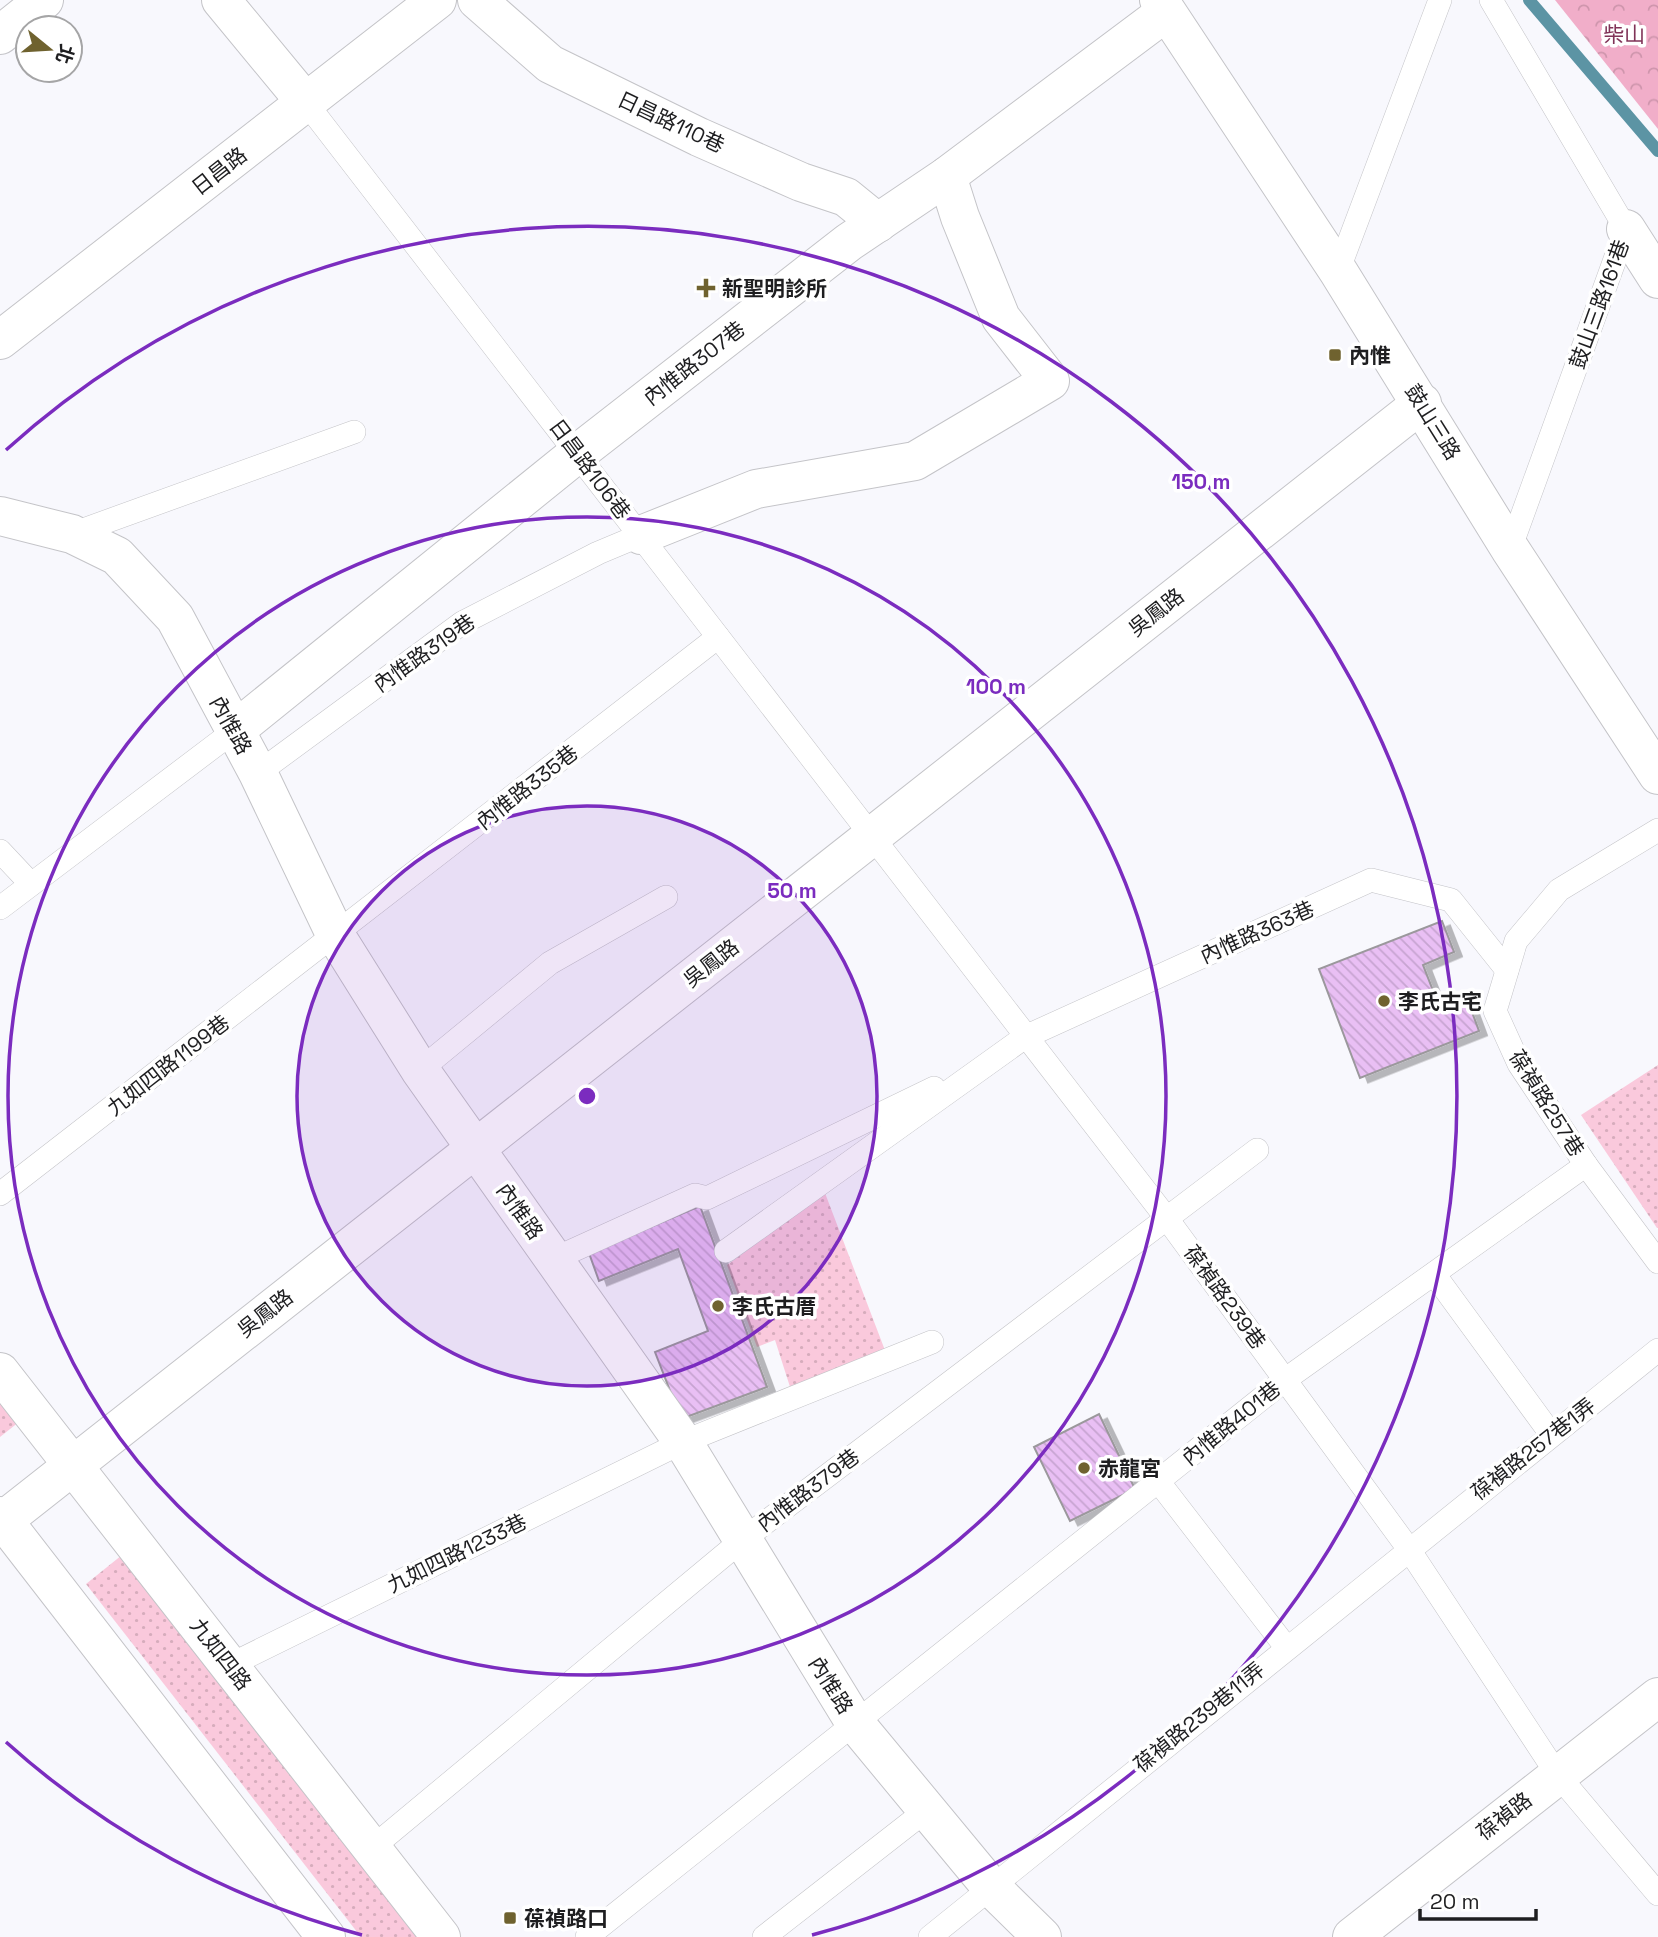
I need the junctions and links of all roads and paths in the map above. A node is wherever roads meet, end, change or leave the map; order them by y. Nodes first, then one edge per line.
1 (44, 0) edge
2 (222, 0) edge
3 (437, 0) edge
4 (477, 0) edge
5 (1440, 0) edge
6 (1491, 0) edge
7 (1165, 4) edge
8 (0, 35) edge
9 (306, 104) junction
10 (947, 176) junction
11 (878, 222) junction
12 (1626, 229) junction
13 (1338, 271) junction
14 (1658, 279) edge
15 (0, 340) edge
16 (1422, 403) junction
17 (354, 432) dead end
18 (578, 453) junction
19 (0, 516) edge
20 (72, 534) junction
21 (640, 536) junction
22 (1510, 549) junction
23 (718, 637) junction
24 (233, 731) junction
25 (258, 773) junction
26 (1658, 775) edge
27 (1658, 830) edge
28 (870, 837) junction
29 (0, 851) edge
30 (31, 884) junction
31 (666, 897) dead end
32 (0, 908) edge
33 (336, 936) junction
34 (1507, 970) junction
35 (1025, 1037) junction
36 (990, 1061) junction
37 (419, 1070) junction
38 (819, 1144) junction
39 (475, 1147) junction
40 (1257, 1150) dead end
41 (1586, 1165) junction
42 (835, 1173) junction
43 (0, 1194) edge
44 (1168, 1220) junction
45 (726, 1251) dead end
46 (554, 1259) junction
47 (1658, 1262) edge
48 (1434, 1274) junction
49 (932, 1342) dead end
50 (1658, 1350) edge
51 (0, 1372) edge
52 (1286, 1379) junction
53 (1551, 1434) junction
54 (683, 1442) junction
55 (72, 1466) junction
56 (1158, 1481) junction
57 (1, 1519) edge
58 (741, 1541) junction
59 (1408, 1548) junction
60 (1286, 1647) junction
61 (230, 1665) junction
62 (1658, 1697) edge
63 (855, 1723) junction
64 (1557, 1774) junction
65 (928, 1809) junction
66 (373, 1847) junction
67 (990, 1886) junction
68 (1658, 1894) edge
69 (326, 1937) edge
70 (441, 1937) edge
71 (587, 1937) edge
72 (764, 1937) edge
73 (930, 1937) edge
74 (1042, 1937) edge
75 (1352, 1937) edge

1 - 8 street
2 - 9 street
3 - 9 street, 日昌路
4 - 11 street, 日昌路110巷
5 - 13 lane
6 - 12 lane, 鼓山三路161巷
7 - 10 street, 內惟路307巷
7 - 13 street, 鼓山三路
9 - 15 street, 日昌路
9 - 18 lane, 日昌路106巷
10 - 11 street, 內惟路307巷
10 - 21 street
11 - 18 street, 內惟路307巷
12 - 14 street
12 - 22 lane, 鼓山三路161巷
13 - 16 street, 鼓山三路
16 - 22 street, 鼓山三路
16 - 28 street, 吳鳳路
17 - 20 lane
18 - 21 lane, 日昌路106巷
18 - 24 street, 內惟路307巷
19 - 20 street, 內惟路
20 - 24 street, 內惟路
21 - 23 lane, 日昌路106巷
21 - 25 lane, 內惟路319巷
22 - 26 street, 鼓山三路
23 - 28 lane, 日昌路106巷
23 - 33 lane, 內惟路335巷
24 - 25 street, 內惟路
24 - 30 lane
25 - 33 street, 內惟路
27 - 34 lane, 葆禎路257巷
28 - 35 lane, 葆禎路239巷
28 - 39 street, 吳鳳路
29 - 30 lane
30 - 32 lane
31 - 37 lane
33 - 37 street, 內惟路
33 - 43 lane, 九如四路1199巷
34 - 35 lane, 內惟路363巷
34 - 41 lane, 葆禎路257巷
35 - 36 lane, 內惟路363巷
35 - 44 lane, 葆禎路239巷
36 - 38 lane, 內惟路363巷
36 - 42 lane, 內惟路363巷
37 - 39 street, 內惟路
38 - 42 lane
38 - 46 lane, 內惟路363巷
39 - 46 street, 內惟路
39 - 55 street, 吳鳳路
40 - 44 lane, 內惟路379巷
41 - 47 lane, 葆禎路257巷
41 - 48 lane, 內惟路401巷
42 - 45 lane, 內惟路363巷
44 - 52 lane, 葆禎路239巷
44 - 58 lane, 內惟路379巷
46 - 54 street, 內惟路
48 - 52 lane, 內惟路401巷
48 - 53 lane
49 - 54 lane
50 - 53 lane, 葆禎路257巷1弄
51 - 55 street, 九如四路
52 - 56 lane, 內惟路401巷
52 - 59 lane, 葆禎路239巷
53 - 59 lane, 葆禎路257巷1弄
54 - 58 street, 內惟路
54 - 61 lane, 九如四路1233巷
55 - 57 street, 吳鳳路
55 - 61 street, 九如四路
56 - 60 lane
56 - 63 lane, 內惟路401巷
57 - 69 street
58 - 63 street, 內惟路
58 - 66 lane, 內惟路379巷
59 - 60 lane, 葆禎路239巷11弄
59 - 64 lane, 葆禎路239巷
60 - 67 lane, 葆禎路239巷11弄
61 - 66 street, 九如四路
62 - 64 street, 葆禎路
63 - 65 street, 內惟路
63 - 71 lane, 內惟路401巷
64 - 68 lane, 葆禎路239巷
64 - 75 street, 葆禎路
65 - 67 street, 內惟路
65 - 72 lane
66 - 70 street, 九如四路
67 - 73 lane, 葆禎路239巷11弄
67 - 74 street, 內惟路

